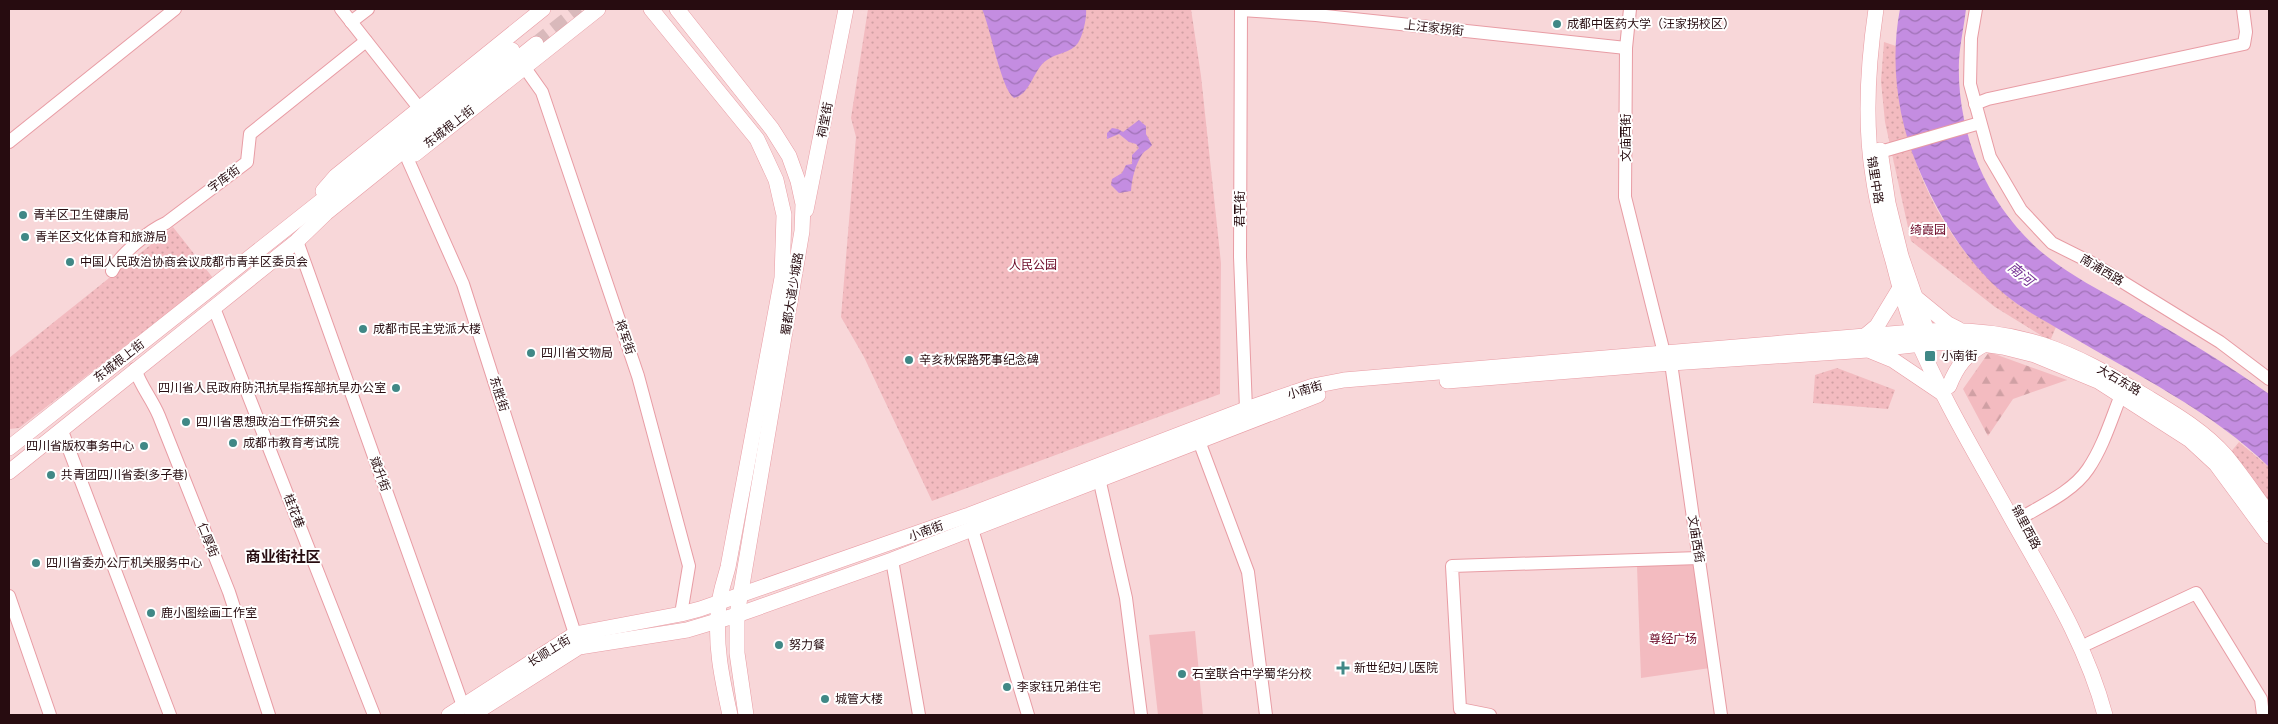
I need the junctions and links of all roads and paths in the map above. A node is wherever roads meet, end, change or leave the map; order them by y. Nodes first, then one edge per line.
1 (175, 9) edge
2 (341, 9) edge
3 (368, 9) edge
4 (543, 9) edge
5 (598, 9) edge
6 (651, 9) edge
7 (677, 9) edge
8 (846, 9) edge
9 (1241, 9) edge
10 (1630, 9) edge
11 (1876, 9) edge
12 (1886, 9) edge
13 (1976, 9) edge
14 (2243, 9) edge
15 (1316, 12) edge
16 (352, 22) junction
17 (366, 41) junction
18 (1626, 48) junction
19 (526, 68) junction
20 (1975, 104) junction
21 (419, 108) junction
22 (1980, 123) junction
23 (9, 142) edge
24 (1880, 152) junction
25 (408, 160) junction
26 (300, 217) junction
27 (802, 231) junction
28 (298, 241) junction
29 (112, 271) dead end
30 (1900, 288) junction
31 (1914, 296) junction
32 (214, 308) junction
33 (1960, 329) junction
34 (1923, 338) junction
35 (1866, 343) junction
36 (1985, 344) junction
37 (1668, 358) junction
38 (135, 369) junction
39 (2269, 379) edge
40 (1947, 390) junction
41 (2121, 395) junction
42 (1246, 409) junction
43 (62, 431) junction
44 (1198, 441) junction
45 (9, 448) edge
46 (9, 472) edge
47 (1099, 478) junction
48 (2269, 514) edge
49 (2018, 520) junction
50 (972, 529) junction
51 (2269, 536) edge
52 (1700, 558) junction
53 (892, 560) junction
54 (740, 595) junction
55 (9, 596) edge
56 (719, 602) junction
57 (681, 614) junction
58 (737, 615) junction
59 (717, 622) junction
60 (575, 634) junction
61 (2089, 643) junction
62 (467, 711) edge
63 (50, 715) edge
64 (170, 715) edge
65 (269, 715) edge
66 (374, 715) edge
67 (449, 715) edge
68 (730, 715) edge
69 (746, 715) edge
70 (919, 715) edge
71 (1028, 715) edge
72 (1141, 715) edge
73 (1266, 715) edge
74 (1490, 715) edge
75 (1721, 715) edge
76 (2106, 715) edge
77 (2112, 715) edge
78 (2263, 715) edge

1 - 23 street
2 - 16 street
3 - 16 street
4 - 21 main road, 东城根上街
5 - 19 main road, 东城根上街
6 - 56 main road, 蜀都大道少城路
7 - 27 main road, 蜀都大道少城路
8 - 27 main road, 祠堂街
9 - 15 street, 上汪家拐街
9 - 42 street, 君平街
10 - 18 street, 文庙西街
11 - 30 main road, 锦里中路
12 - 24 main road, 锦里中路
13 - 20 street, 南浦西路
14 - 20 street
15 - 18 street, 上汪家拐街
16 - 17 street
17 - 21 street
17 - 29 street, 字库街
18 - 37 street, 文庙西街
19 - 25 main road, 东城根上街
19 - 57 street, 将军街
20 - 22 street, 南浦西路
21 - 26 main road, 东城根上街
22 - 24 street
22 - 39 street, 南浦西路
24 - 31 main road, 锦里中路
25 - 28 main road, 东城根上街
25 - 60 street, 东胜街
26 - 28 main road, 东城根上街
26 - 45 main road, 东城根上街
27 - 54 main road, 蜀都大道少城路
28 - 32 main road, 东城根上街
28 - 62 street, 斌升街
30 - 34 main road, 锦里中路
30 - 35 main road
31 - 33 main road
31 - 34 main road, 锦里中路
32 - 38 main road, 东城根上街
32 - 66 street, 桂花巷
33 - 34 main road, 大石东路
33 - 48 main road, 大石东路
34 - 35 main road, 小南街
34 - 36 main road, 大石东路
34 - 40 main road, 锦里西路
35 - 37 main road, 小南街
35 - 40 main road
36 - 40 main road
36 - 41 main road, 大石东路
37 - 42 main road, 小南街
37 - 44 main road, 小南街
37 - 52 street, 文庙西街
38 - 43 main road, 东城根上街
38 - 65 street, 仁厚街
40 - 49 main road, 锦里西路
41 - 49 street
41 - 51 main road, 大石东路
42 - 54 main road, 小南街
43 - 46 main road, 东城根上街
43 - 64 street
44 - 47 main road, 小南街
44 - 73 street
47 - 50 main road, 小南街
47 - 72 street
49 - 61 main road, 锦里西路
49 - 76 main road, 锦里西路
50 - 53 main road, 小南街
50 - 71 street
52 - 74 street
52 - 75 street, 文庙西街
53 - 58 main road, 小南街
53 - 70 street
54 - 56 main road, 小南街
54 - 58 main road, 蜀都大道少城路
55 - 63 street
56 - 57 main road, 长顺上街
56 - 59 main road, 蜀都大道少城路
57 - 60 main road, 长顺上街
58 - 59 main road, 长顺上街
58 - 69 main road, 蜀都大道少城路
59 - 62 main road, 长顺上街
59 - 68 main road, 蜀都大道少城路
60 - 62 main road, 长顺上街
61 - 77 main road, 锦里西路
61 - 78 street
62 - 67 main road, 长顺上街

